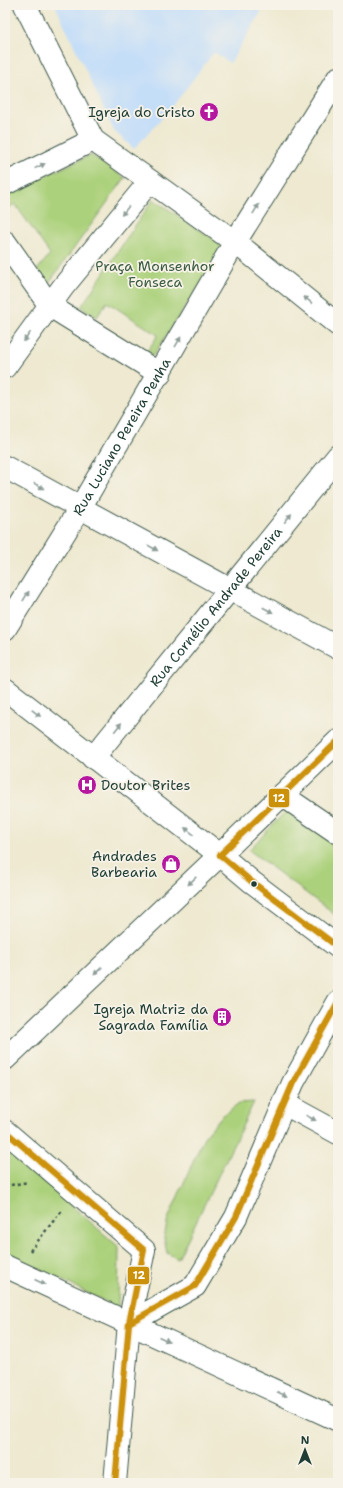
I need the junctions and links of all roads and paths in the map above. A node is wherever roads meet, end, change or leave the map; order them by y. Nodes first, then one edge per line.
1 (25, 5) edge
2 (338, 78) edge
3 (93, 140) junction
4 (150, 181) junction
5 (5, 184) edge
6 (5, 242) edge
7 (236, 242) junction
8 (50, 306) junction
9 (338, 325) edge
10 (5, 368) edge
11 (160, 374) junction
12 (338, 456) edge
13 (5, 467) edge
14 (80, 508) junction
15 (230, 590) junction
16 (5, 628) edge
17 (338, 648) edge
18 (5, 689) edge
19 (338, 740) edge
20 (93, 758) junction
21 (282, 795) junction
22 (338, 833) edge
23 (220, 855) junction
24 (338, 947) edge
25 (338, 1002) edge
26 (5, 1059) edge
27 (283, 1103) junction
28 (5, 1131) edge
29 (338, 1133) edge
30 (77, 1193) junction
31 (10, 1268) edge
32 (129, 1323) junction
33 (338, 1420) edge
34 (115, 1483) edge

1 - 3 street
7 -> 2 street, Rua Luciano Pereira Penha
3 - 4 street
5 -> 3 street
4 - 7 street
4 -> 8 street
6 - 8 street
9 -> 7 street
11 -> 7 street, Rua Luciano Pereira Penha
8 -> 10 street
8 - 11 street
11 - 14 street, Rua Luciano Pereira Penha
15 -> 12 street, Rua Cornélio Andrade Pereira
13 -> 14 street
14 -> 15 street
16 -> 14 street, Rua Luciano Pereira Penha
15 -> 17 street
20 -> 15 street, Rua Cornélio Andrade Pereira
18 -> 20 street
19 - 21 street
23 -> 20 street
21 - 22 street
21 - 23 street
23 - 24 street
23 -> 26 street
25 - 27 street
27 -> 29 street
27 - 32 street
28 - 30 street
30 - 31 path
30 - 32 street
31 -> 32 street
32 -> 33 street
32 - 34 street

